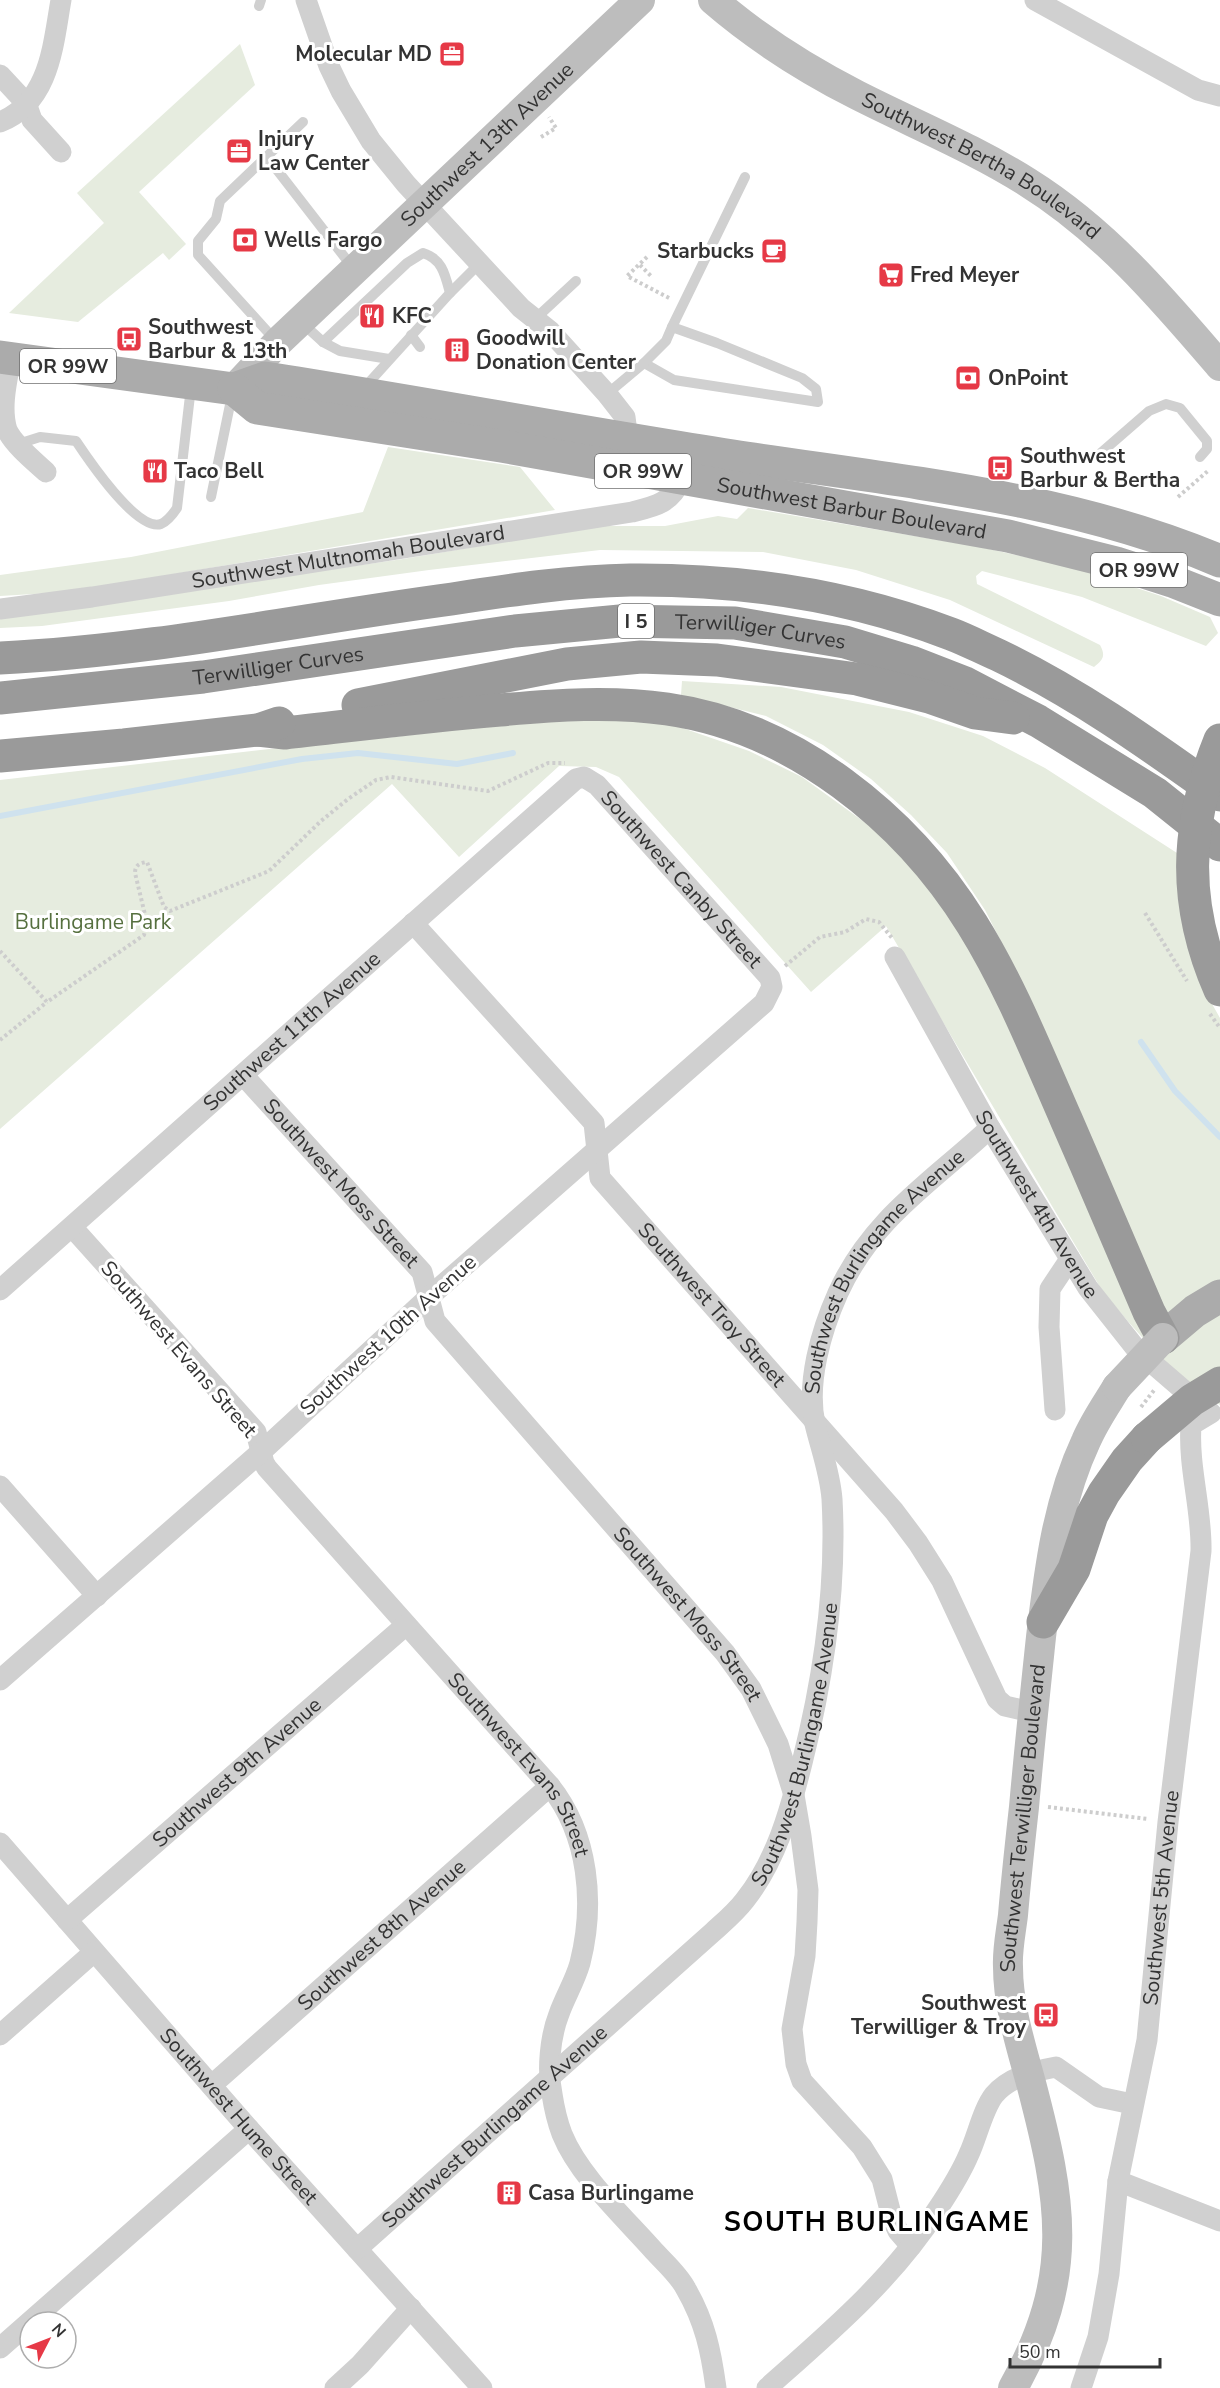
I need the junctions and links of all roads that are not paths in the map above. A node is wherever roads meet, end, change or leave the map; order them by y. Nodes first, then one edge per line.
1 (61, 0) edge
2 (306, 0) edge
3 (640, 0) edge
4 (713, 0) edge
5 (1035, 0) edge
6 (0, 75) edge
7 (1220, 96) edge
8 (26, 103) junction
9 (0, 122) edge
10 (303, 122) dead end
11 (61, 152) dead end
12 (267, 157) junction
13 (745, 177) dead end
14 (426, 204) junction
15 (480, 263) junction
16 (355, 271) junction
17 (576, 281) dead end
18 (450, 293) junction
19 (535, 320) junction
20 (300, 321) junction
21 (672, 327) junction
22 (411, 335) junction
23 (278, 342) junction
24 (323, 342) junction
25 (420, 347) dead end
26 (5, 358) edge
27 (389, 359) junction
28 (644, 363) junction
29 (1220, 366) edge
30 (191, 384) junction
31 (234, 389) junction
32 (359, 393) junction
33 (607, 394) junction
34 (628, 440) junction
35 (18, 444) junction
36 (1200, 457) dead end
37 (1095, 458) dead end
38 (46, 472) dead end
39 (682, 478) junction
40 (211, 497) dead end
41 (1220, 561) edge
42 (1220, 600) edge
43 (0, 609) edge
44 (0, 658) edge
45 (0, 698) edge
46 (1038, 721) junction
47 (258, 730) junction
48 (1220, 740) edge
49 (0, 756) edge
50 (584, 777) joint
51 (1220, 795) edge
52 (1220, 845) edge
53 (413, 922) junction
54 (896, 957) road end
55 (772, 987) joint
56 (1205, 994) edge
57 (243, 1075) junction
58 (990, 1128) junction
59 (597, 1150) junction
60 (72, 1227) junction
61 (1070, 1259) junction
62 (0, 1290) edge
63 (1220, 1296) edge
64 (429, 1297) junction
65 (1163, 1338) junction
66 (1217, 1405) edge
67 (1055, 1410) dead end
68 (815, 1423) junction
69 (262, 1451) junction
70 (0, 1486) edge
71 (97, 1596) junction
72 (1043, 1622) junction
73 (406, 1625) junction
74 (0, 1680) edge
75 (1032, 1712) junction
76 (550, 1786) junction
77 (794, 1795) junction
78 (0, 1843) edge
79 (67, 1920) junction
80 (94, 1952) junction
81 (0, 2035) edge
82 (1028, 2073) junction
83 (549, 2079) junction
84 (213, 2085) junction
85 (1132, 2104) junction
86 (249, 2128) junction
87 (1118, 2181) junction
88 (1220, 2221) edge
89 (911, 2246) junction
90 (357, 2249) junction
91 (411, 2308) junction
92 (0, 2348) edge
93 (335, 2388) edge
94 (482, 2388) edge
95 (716, 2388) edge
96 (767, 2388) edge
97 (1013, 2388) edge
98 (1081, 2388) edge

1 - 8 street
2 - 14 street
3 - 14 main road, Southwest 13th Avenue
4 - 29 main road, Southwest Bertha Boulevard
5 - 7 street
6 - 8 street
8 - 9 street
8 - 11 street
10 - 12 lane
12 - 16 lane
12 - 23 lane
13 - 21 lane
14 - 15 street
14 - 16 main road, Southwest 13th Avenue
15 - 18 lane
15 - 19 street
16 - 20 main road, Southwest 13th Avenue
17 - 19 lane
18 - 22 lane
18 - 24 lane
19 - 33 street
20 - 23 main road, Southwest 13th Avenue
20 - 24 lane
21 - 28 lane
21 - 28 lane
22 - 25 lane
22 - 27 lane
23 - 31 main road, Southwest 13th Avenue
24 - 27 lane
26 - 30 main road, Southwest Barbur Boulevard / OR 99W
26 - 35 street
27 - 32 lane
28 - 33 lane
30 - 31 main road, Southwest Barbur Boulevard / OR 99W
30 - 35 lane
31 - 32 main road, Southwest Barbur Boulevard / OR 99W
31 - 39 main road, Southwest Barbur Boulevard / OR 99W
31 - 40 lane
32 - 34 main road, Southwest Barbur Boulevard / OR 99W
33 - 34 street
34 - 41 main road, Southwest Barbur Boulevard / OR 99W
35 - 38 street
36 - 37 lane
39 - 42 main road, Southwest Barbur Boulevard / OR 99W
39 - 43 street, Southwest Multnomah Boulevard
44 - 51 highway, Terwilliger Curves / I 5
45 - 46 highway, Terwilliger Curves / I 5
46 - 47 highway
46 - 52 highway, Terwilliger Curves / I 5
47 - 49 highway
47 - 65 highway
48 - 56 highway, bridge
50 - 53 street, Southwest 11th Avenue
50 - 55 street, Southwest Canby Street
53 - 57 street, Southwest 11th Avenue
53 - 59 street, Southwest Troy Street
54 - 58 street, Southwest 4th Avenue
55 - 59 street, Southwest 10th Avenue
57 - 60 street, Southwest 11th Avenue
57 - 64 street, Southwest Moss Street
58 - 61 street, Southwest 4th Avenue
58 - 68 street, Southwest Burlingame Avenue
59 - 64 street, Southwest 10th Avenue
59 - 68 street, Southwest Troy Street
60 - 62 street, Southwest 11th Avenue
60 - 69 street, Southwest Evans Street
61 - 66 street, Southwest 4th Avenue
61 - 67 street
63 - 65 main road, Southwest Terwilliger Boulevard
64 - 69 street, Southwest 10th Avenue
64 - 77 street, Southwest Moss Street
65 - 72 main road, Southwest Terwilliger Boulevard, bridge
66 - 72 highway, bridge
66 - 85 street, Southwest 5th Avenue
68 - 75 street, Southwest Troy Street
68 - 77 street, Southwest Burlingame Avenue
69 - 71 street, Southwest 10th Avenue
69 - 73 street, Southwest Evans Street
70 - 71 street
71 - 74 street, Southwest 10th Avenue
72 - 75 main road, Southwest Terwilliger Boulevard
73 - 76 street, Southwest Evans Street
73 - 79 street, Southwest 9th Avenue
75 - 82 main road, Southwest Terwilliger Boulevard
76 - 83 street, Southwest Evans Street
76 - 84 street, Southwest 8th Avenue
77 - 83 street, Southwest Burlingame Avenue
77 - 89 street, Southwest Moss Street
78 - 79 street, Southwest Hume Street
79 - 80 street, Southwest Hume Street
80 - 81 street
80 - 84 street, Southwest Hume Street
82 - 85 street
82 - 89 street
82 - 97 main road, Southwest Terwilliger Boulevard
83 - 90 street, Southwest Burlingame Avenue
83 - 95 street, Southwest Evans Street
84 - 86 street, Southwest Hume Street
85 - 87 street, Southwest 5th Avenue
86 - 90 street, Southwest Hume Street
86 - 92 street
87 - 88 street
87 - 98 street, Southwest 5th Avenue
89 - 96 street
90 - 91 street, Southwest Hume Street
91 - 93 street
91 - 94 street, Southwest Hume Street

